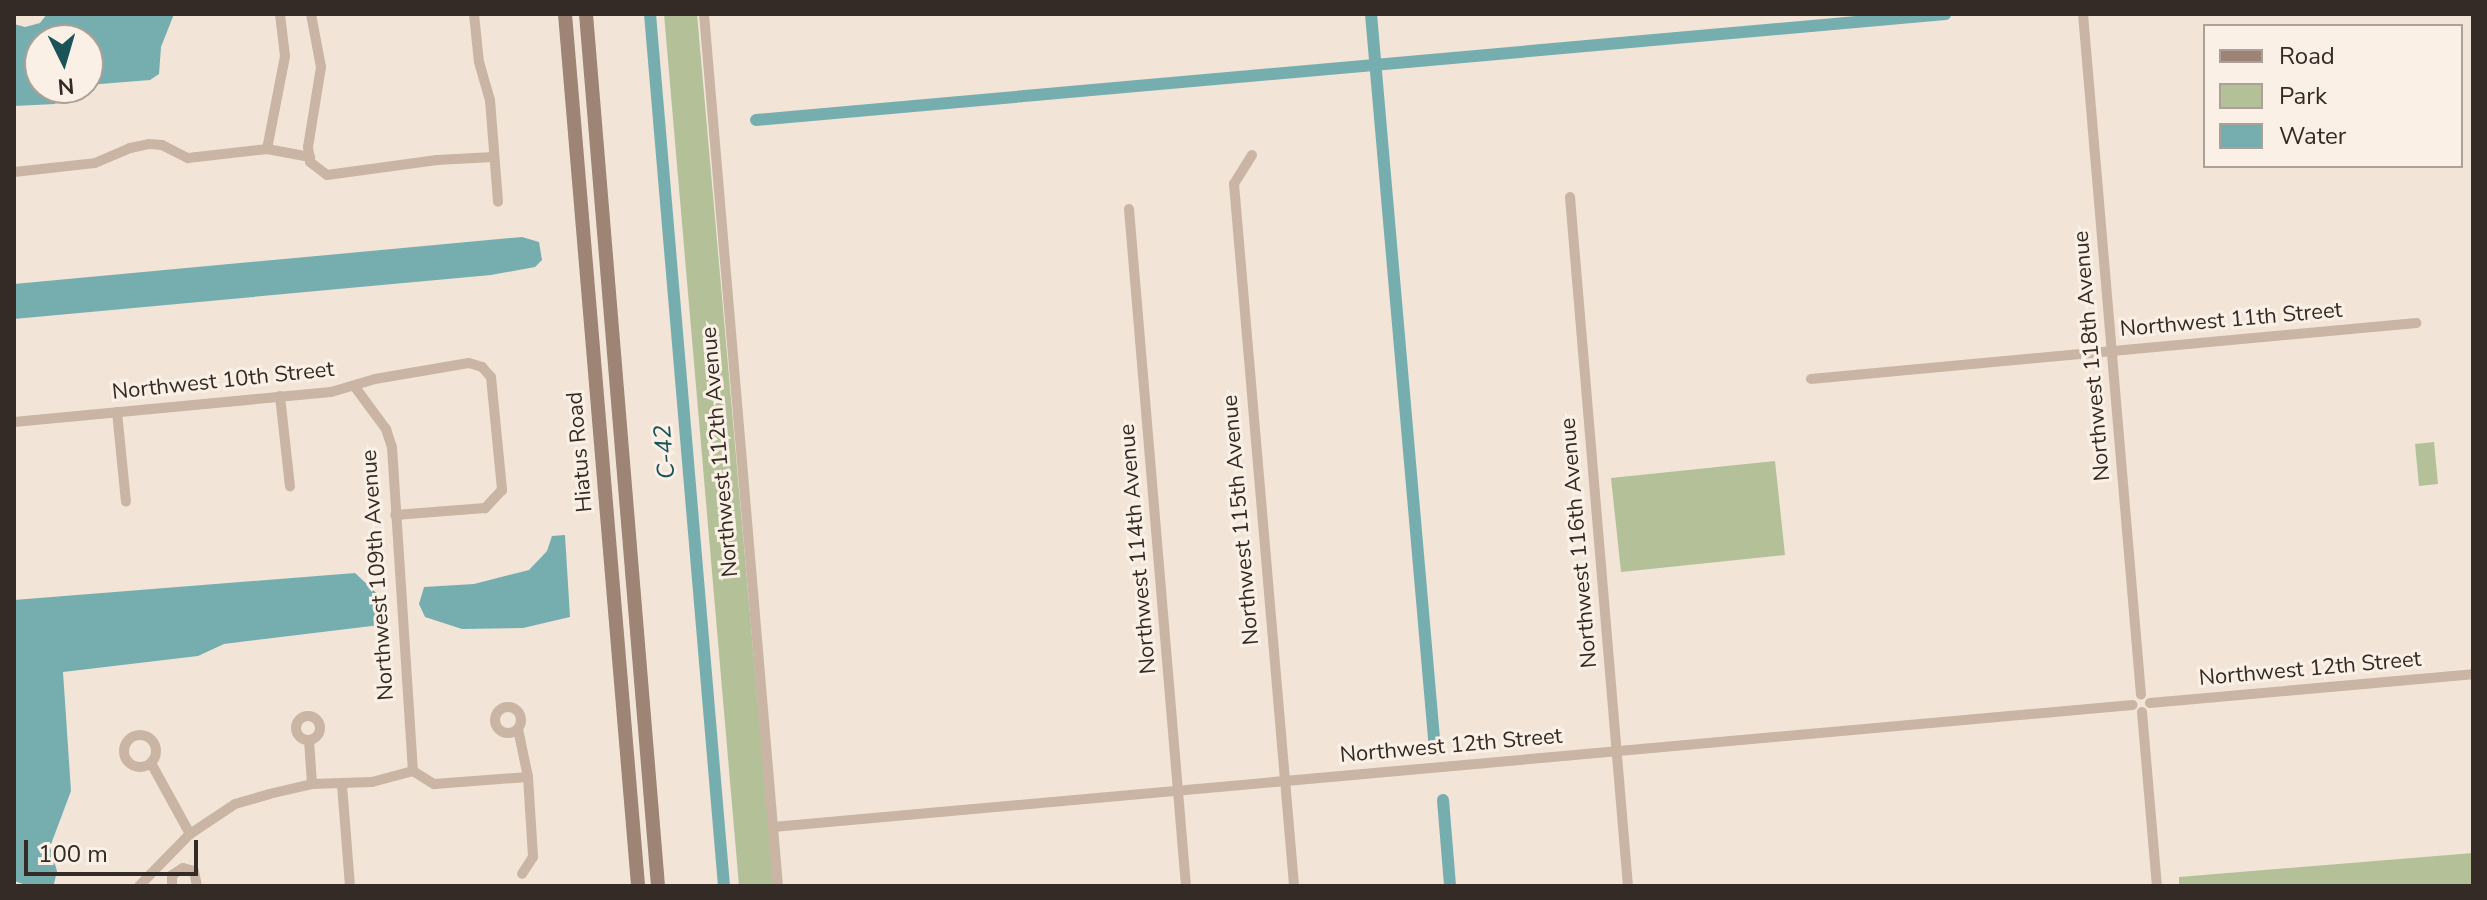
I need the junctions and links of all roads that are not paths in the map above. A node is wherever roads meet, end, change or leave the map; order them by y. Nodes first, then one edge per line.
1 (280, 14) edge
2 (311, 14) edge
3 (474, 14) edge
4 (565, 14) edge
5 (586, 14) edge
6 (704, 14) edge
7 (2083, 14) edge
8 (267, 149) junction
9 (1252, 155) dead end
10 (310, 157) junction
11 (493, 157) junction
12 (14, 172) edge
13 (1570, 197) dead end
14 (498, 202) dead end
15 (1129, 209) dead end
16 (2416, 323) dead end
17 (2112, 351) junction
18 (1811, 379) dead end
19 (355, 387) junction
20 (280, 396) junction
21 (117, 412) junction
22 (14, 422) edge
23 (290, 486) dead end
24 (126, 502) dead end
25 (395, 515) junction
26 (2473, 674) edge
27 (2142, 704) junction
28 (518, 729) dead end
29 (309, 740) dead end
30 (1616, 751) junction
31 (151, 763) dead end
32 (413, 771) junction
33 (528, 777) junction
34 (1283, 782) junction
35 (312, 784) junction
36 (342, 785) junction
37 (1178, 791) junction
38 (773, 827) junction
39 (190, 834) junction
40 (166, 862) junction
41 (175, 871) junction
42 (522, 874) dead end
43 (139, 886) edge
44 (172, 886) edge
45 (197, 886) edge
46 (350, 886) edge
47 (362, 886) edge
48 (638, 886) edge
49 (658, 886) edge
50 (778, 886) edge
51 (1186, 886) edge
52 (1294, 886) edge
53 (1628, 886) edge
54 (2157, 886) edge

1 - 8 street
2 - 10 street
3 - 11 street
4 - 48 main road, Hiatus Road
5 - 49 main road, Hiatus Road
6 - 38 street, Northwest 112th Avenue
7 - 17 street, Northwest 118th Avenue
8 - 10 street
8 - 12 street
9 - 34 street, Northwest 115th Avenue
10 - 11 street
11 - 14 street
13 - 30 street, Northwest 116th Avenue
15 - 37 street, Northwest 114th Avenue
16 - 17 street, Northwest 11th Street
17 - 18 street, Northwest 11th Street
17 - 27 street, Northwest 118th Avenue
19 - 20 street, Northwest 10th Street
19 - 25 street, Northwest 109th Avenue
19 - 25 street, Northwest 10th Street
20 - 21 street, Northwest 10th Street
20 - 23 street
21 - 22 street, Northwest 10th Street
21 - 24 street
25 - 32 street, Northwest 109th Avenue
26 - 27 street, Northwest 12th Street
27 - 30 street, Northwest 12th Street
27 - 54 street, Northwest 118th Avenue
28 - 33 street
29 - 35 street
30 - 34 street, Northwest 12th Street
30 - 53 street, Northwest 116th Avenue
31 - 39 street
32 - 33 street
32 - 36 street
33 - 42 street
34 - 37 street, Northwest 12th Street
34 - 52 street, Northwest 115th Avenue
35 - 36 street
35 - 39 street
36 - 46 street
37 - 38 street, Northwest 12th Street
37 - 51 street, Northwest 114th Avenue
38 - 50 street, Northwest 112th Avenue
39 - 40 street
40 - 41 street
40 - 43 street
41 - 44 street
41 - 45 street
46 - 47 street

